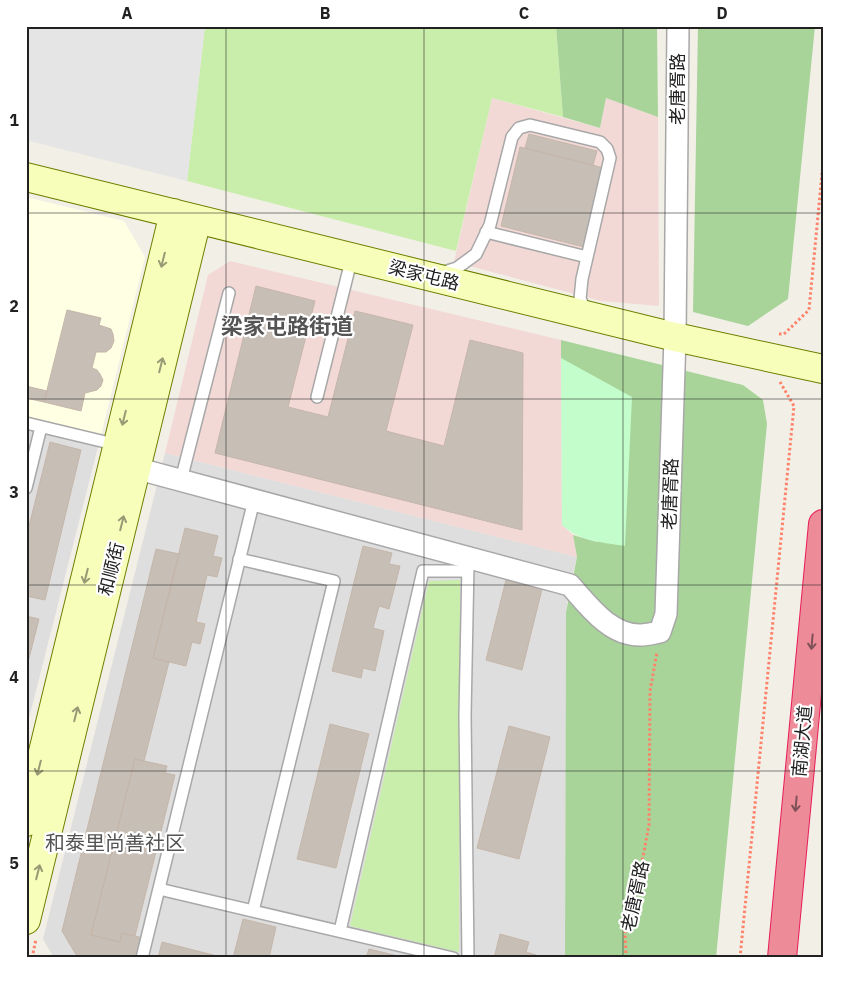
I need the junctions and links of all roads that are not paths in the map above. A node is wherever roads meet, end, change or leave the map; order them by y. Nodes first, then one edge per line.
1 (678, 26) edge
2 (26, 177) edge
3 (185, 216) junction
4 (486, 232) junction
5 (352, 257) junction
6 (587, 257) junction
7 (431, 277) junction
8 (229, 293) dead end
9 (589, 316) junction
10 (675, 337) junction
11 (823, 370) edge
12 (317, 397) dead end
13 (26, 423) edge
14 (41, 427) junction
15 (118, 446) junction
16 (135, 468) junction
17 (181, 480) junction
18 (26, 488) edge
19 (254, 500) junction
20 (823, 524) edge
21 (239, 559) junction
22 (468, 564) junction
23 (26, 822) edge
24 (159, 889) junction
25 (253, 911) junction
26 (26, 920) edge
27 (340, 931) junction
28 (142, 958) edge
29 (453, 958) edge
30 (468, 958) edge
31 (782, 958) edge

1 - 10 street, 老唐胥路
2 - 3 street, 梁家屯路
3 - 5 street, 梁家屯路
3 -> 15 street, 和顺街
16 -> 3 street, 和顺街
4 - 6 lane
4 - 6 lane
4 - 7 lane
5 - 7 street, 梁家屯路
5 - 12 lane
6 - 9 lane
7 - 9 street, 梁家屯路
8 - 17 lane
9 - 10 street, 梁家屯路
10 - 11 street, 梁家屯路
10 - 22 street, 老唐胥路
13 - 14 lane
14 - 15 lane
14 - 18 lane
15 -> 23 street, 和顺街
16 - 17 street
26 -> 16 street, 和顺街
17 - 19 street
19 - 21 lane
19 - 22 street
20 -> 31 highway, 南湖大道
21 - 24 lane
21 - 25 lane
22 - 27 lane
22 - 30 lane
24 - 25 lane
24 - 28 lane
25 - 27 lane
27 - 29 lane

